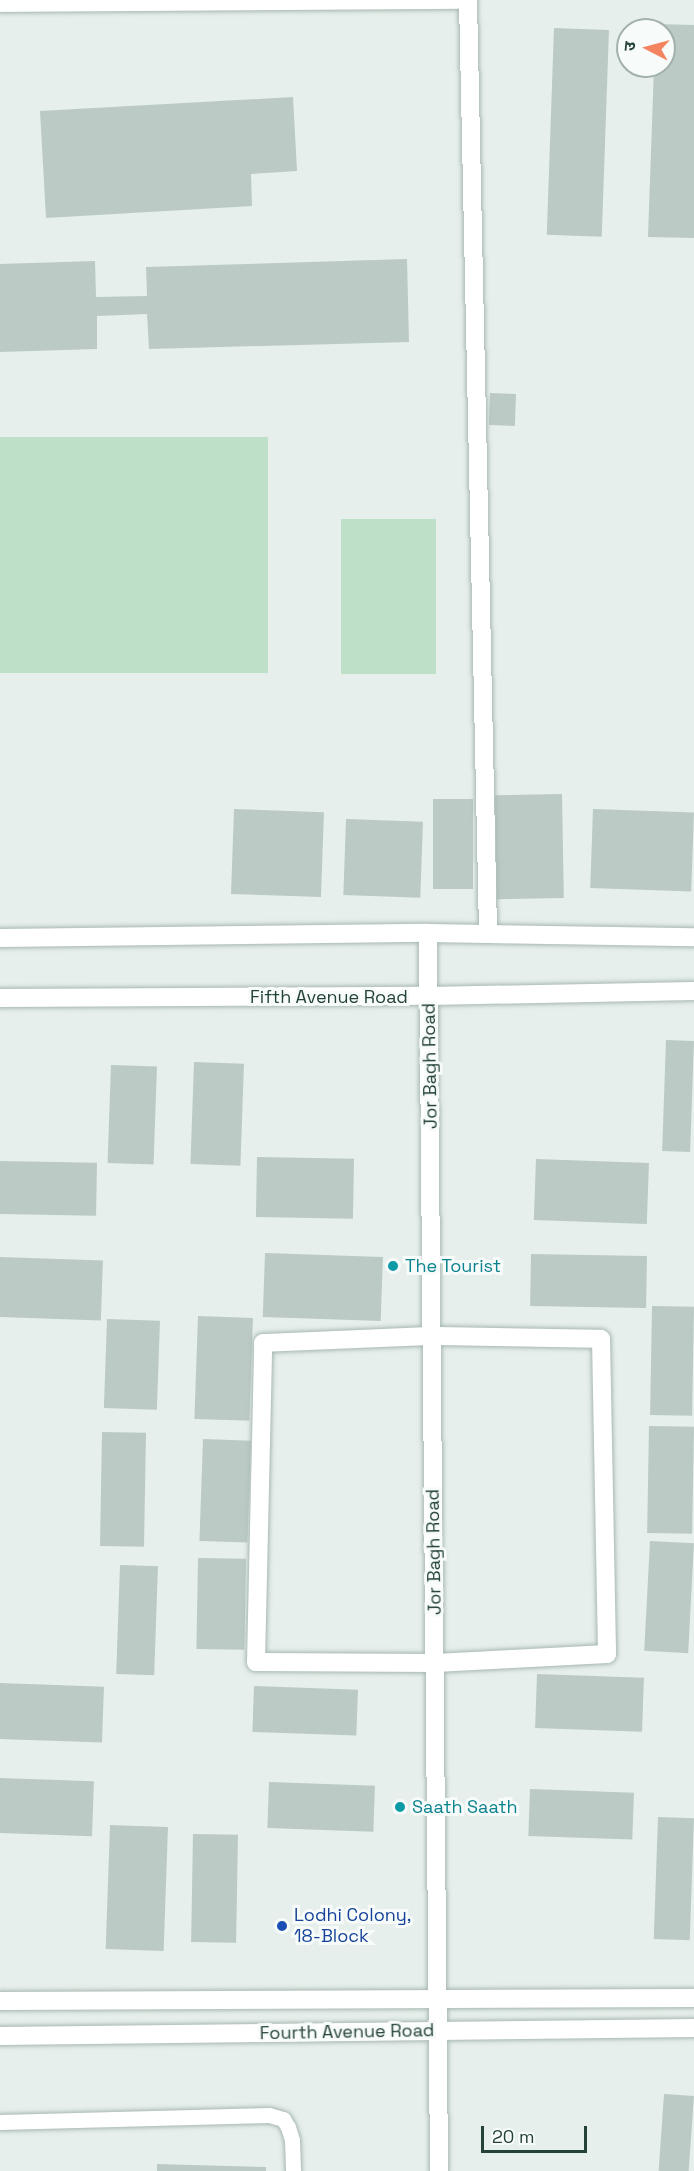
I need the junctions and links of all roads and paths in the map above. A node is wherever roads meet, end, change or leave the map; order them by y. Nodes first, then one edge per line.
1 (457, 0) edge
2 (468, 0) edge
3 (108, 2) edge
4 (0, 3) edge
5 (428, 933) junction
6 (488, 933) junction
7 (694, 937) edge
8 (0, 938) edge
9 (694, 991) edge
10 (429, 996) junction
11 (0, 998) edge
12 (432, 1336) junction
13 (435, 1664) junction
14 (694, 1998) edge
15 (0, 2001) edge
16 (439, 2001) junction
17 (694, 2028) edge
18 (439, 2030) junction
19 (0, 2036) edge
20 (0, 2122) edge
21 (293, 2171) edge
22 (439, 2171) edge

1 - 3 street
2 - 6 street
3 - 4 street
5 - 6 street
5 - 8 street
5 - 10 street, Jor Bagh Road
6 - 7 street
9 - 10 street, Fifth Avenue Road
10 - 11 street, Fifth Avenue Road
10 - 12 street, Jor Bagh Road
12 - 13 street, Jor Bagh Road
12 - 13 street
12 - 13 street
13 - 16 street, Jor Bagh Road
14 - 16 street, Fourth Avenue Road
15 - 16 street, Fourth Avenue Road
16 - 18 street, Jor Bagh Road
17 - 18 street, Fourth Avenue Road
18 - 19 street, Fourth Avenue Road
18 - 22 street, Jor Bagh Road
20 - 21 lane

